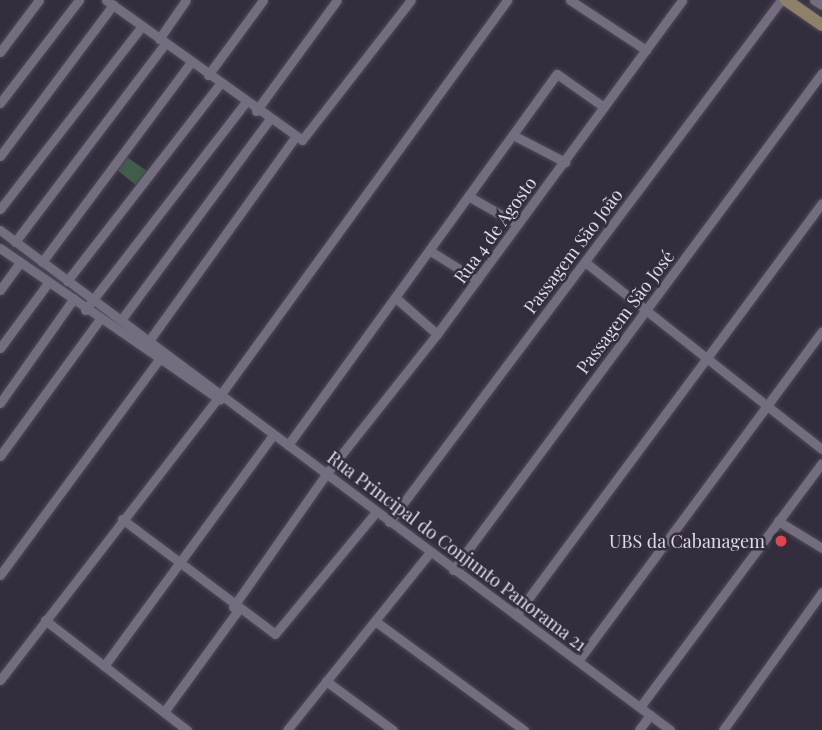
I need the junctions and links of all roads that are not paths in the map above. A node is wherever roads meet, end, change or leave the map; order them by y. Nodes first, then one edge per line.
1 (39, 0) edge
2 (79, 0) edge
3 (186, 0) edge
4 (263, 0) edge
5 (337, 0) edge
6 (411, 0) edge
7 (507, 0) edge
8 (570, 0) edge
9 (682, 0) edge
10 (783, 0) edge
11 (108, 1) edge
12 (822, 24) edge
13 (142, 26) junction
14 (162, 41) junction
15 (646, 50) junction
16 (0, 52) edge
17 (191, 62) junction
18 (822, 73) edge
19 (208, 75) junction
20 (220, 84) junction
21 (0, 103) edge
22 (245, 103) junction
23 (604, 107) junction
24 (256, 111) junction
25 (269, 120) junction
26 (513, 135) junction
27 (294, 139) junction
28 (0, 156) edge
29 (565, 162) junction
30 (470, 197) junction
31 (822, 203) edge
32 (0, 209) edge
33 (517, 223) junction
34 (1, 233) edge
35 (15, 242) junction
36 (0, 248) edge
37 (432, 252) junction
38 (20, 262) junction
39 (42, 262) junction
40 (584, 262) junction
41 (477, 280) junction
42 (67, 281) junction
43 (48, 283) junction
44 (0, 290) edge
45 (79, 290) junction
46 (397, 299) junction
47 (93, 300) junction
48 (72, 301) junction
49 (85, 310) junction
50 (646, 310) junction
51 (99, 320) junction
52 (121, 320) junction
53 (822, 331) edge
54 (437, 334) junction
55 (148, 342) junction
56 (0, 348) edge
57 (707, 358) junction
58 (158, 361) junction
59 (221, 398) junction
60 (0, 403) edge
61 (767, 406) junction
62 (273, 435) junction
63 (288, 445) junction
64 (822, 449) edge
65 (0, 456) edge
66 (822, 463) edge
67 (326, 474) junction
68 (376, 512) junction
69 (122, 519) junction
70 (778, 521) junction
71 (389, 522) junction
72 (822, 548) edge
73 (430, 552) junction
74 (180, 564) junction
75 (2, 569) edge
76 (453, 570) junction
77 (822, 592) edge
78 (236, 608) junction
79 (516, 615) junction
80 (45, 620) junction
81 (374, 621) junction
82 (578, 661) junction
83 (104, 666) junction
84 (0, 680) edge
85 (326, 681) junction
86 (640, 707) junction
87 (164, 712) junction
88 (650, 715) junction
89 (187, 730) edge
90 (287, 730) edge
91 (393, 730) edge
92 (524, 730) edge
93 (639, 730) edge
94 (670, 730) edge
95 (723, 730) edge

1 - 16 street
2 - 21 street
3 - 14 street
4 - 19 street
5 - 24 street
6 - 27 street
7 - 59 street
8 - 15 street
9 - 15 street, Rua 4 de Agosto
10 - 12 street
10 - 40 street, Passagem São João
11 - 13 street
11 - 28 street
13 - 14 street
13 - 32 street
14 - 17 street
14 - 35 street
15 - 23 street, Rua 4 de Agosto
17 - 19 street
17 - 39 street
18 - 50 street, Passagem São José
19 - 20 street
20 - 22 street
20 - 42 street
22 - 24 street
22 - 47 street
23 - 26 street
23 - 29 street, Rua 4 de Agosto
24 - 25 street
25 - 27 street
25 - 52 street
26 - 29 street
26 - 30 street
27 - 55 street
29 - 33 street, Rua 4 de Agosto
30 - 33 street
30 - 37 street
31 - 57 street
33 - 41 street, Rua 4 de Agosto
34 - 35 street, Rua Principal do Conjunto Panorama 21
35 - 39 street, Rua Principal do Conjunto Panorama 21
36 - 38 street, Rua Principal do Conjunto Panorama 21
37 - 41 street
37 - 46 street
38 - 43 street, Rua Principal do Conjunto Panorama 21
38 - 44 street
39 - 42 street, Rua Principal do Conjunto Panorama 21
40 - 50 street
40 - 71 street, Passagem São João
41 - 54 street, Rua 4 de Agosto
42 - 45 street, Rua Principal do Conjunto Panorama 21
43 - 48 street, Rua Principal do Conjunto Panorama 21
43 - 56 street
45 - 47 street, Rua Principal do Conjunto Panorama 21
45 - 48 street
46 - 54 street
46 - 63 street
47 - 49 street
47 - 52 street, Rua Principal do Conjunto Panorama 21
48 - 49 street, Rua Principal do Conjunto Panorama 21
48 - 60 street
49 - 51 street, Rua Principal do Conjunto Panorama 21
50 - 57 street
50 - 76 street, Passagem São José
51 - 58 street, Rua Principal do Conjunto Panorama 21
51 - 65 street
52 - 55 street, Rua Principal do Conjunto Panorama 21
53 - 61 street
54 - 67 street, Rua 4 de Agosto
55 - 59 street, Rua Principal do Conjunto Panorama 21
57 - 61 street
57 - 79 street
58 - 59 street, Rua Principal do Conjunto Panorama 21
58 - 75 street
59 - 62 street, Rua Principal do Conjunto Panorama 21
59 - 69 street
61 - 64 street
61 - 82 street
62 - 63 street, Rua Principal do Conjunto Panorama 21
62 - 74 street
63 - 67 street, Rua Principal do Conjunto Panorama 21
66 - 70 street
67 - 68 street, Rua Principal do Conjunto Panorama 21
67 - 78 street, Rua 4 de Agosto
68 - 71 street, Rua Principal do Conjunto Panorama 21
68 - 78 street
69 - 74 street
69 - 80 street
70 - 72 street
70 - 86 street
71 - 73 street, Rua Principal do Conjunto Panorama 21
73 - 76 street, Rua Principal do Conjunto Panorama 21
73 - 81 street
74 - 78 street
74 - 83 street
76 - 79 street, Rua Principal do Conjunto Panorama 21
77 - 95 street
78 - 87 street, Rua 4 de Agosto
79 - 82 street, Rua Principal do Conjunto Panorama 21
80 - 83 street
80 - 84 street
81 - 85 street
81 - 92 street
82 - 86 street, Rua Principal do Conjunto Panorama 21
83 - 87 street
85 - 90 street
85 - 91 street
86 - 88 street, Rua Principal do Conjunto Panorama 21
87 - 89 street
88 - 93 street
88 - 94 street, Rua Principal do Conjunto Panorama 21

